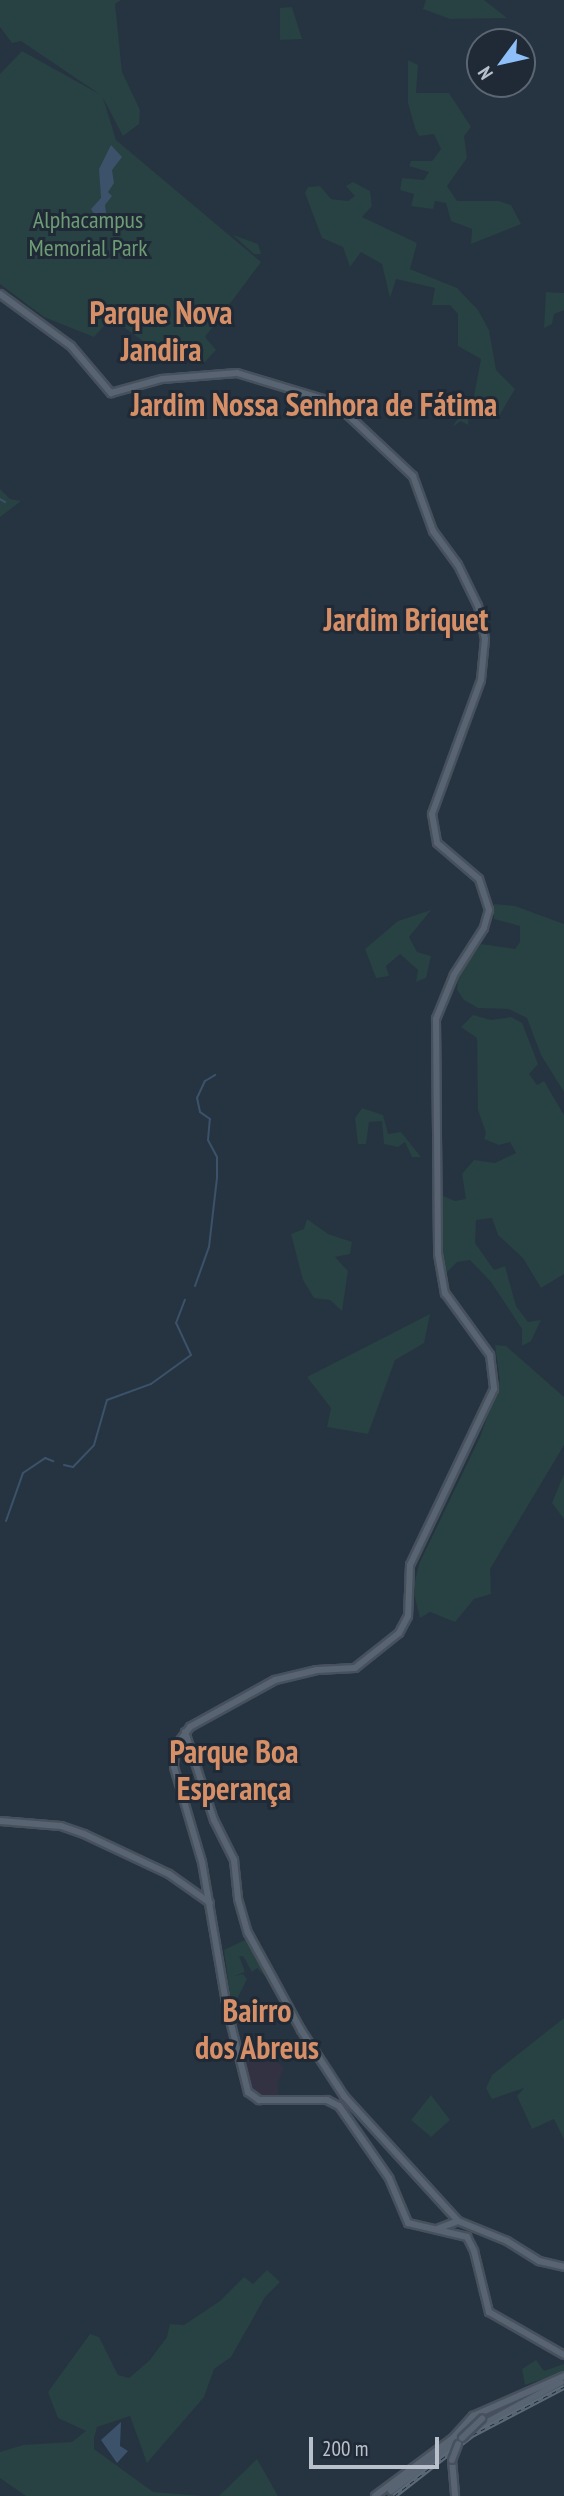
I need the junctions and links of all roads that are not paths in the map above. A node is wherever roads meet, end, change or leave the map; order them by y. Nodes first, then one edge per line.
1 (0, 294) edge
2 (185, 1732) junction
3 (0, 1821) edge
4 (204, 1877) junction
5 (187, 1884) junction
6 (210, 1903) junction
7 (344, 2096) junction
8 (327, 2100) junction
9 (458, 2221) junction
10 (432, 2231) junction
11 (564, 2267) edge
12 (564, 2355) edge
13 (564, 2378) edge
14 (495, 2415) junction
15 (413, 2475) junction
16 (404, 2477) junction
17 (376, 2496) edge
18 (384, 2496) edge
19 (455, 2496) edge

1 - 2 main road
2 - 4 main road
2 - 7 main road
3 - 5 main road
4 - 5 main road
4 - 6 main road
5 - 6 main road
6 - 8 main road
7 - 8 main road
7 - 9 main road
8 - 10 main road
9 - 10 main road
9 - 11 main road
10 - 12 main road
13 - 14 main road
13 - 16 main road
14 - 15 main road
14 - 19 main road, bridge
15 - 16 main road
15 - 18 main road
16 - 17 main road

